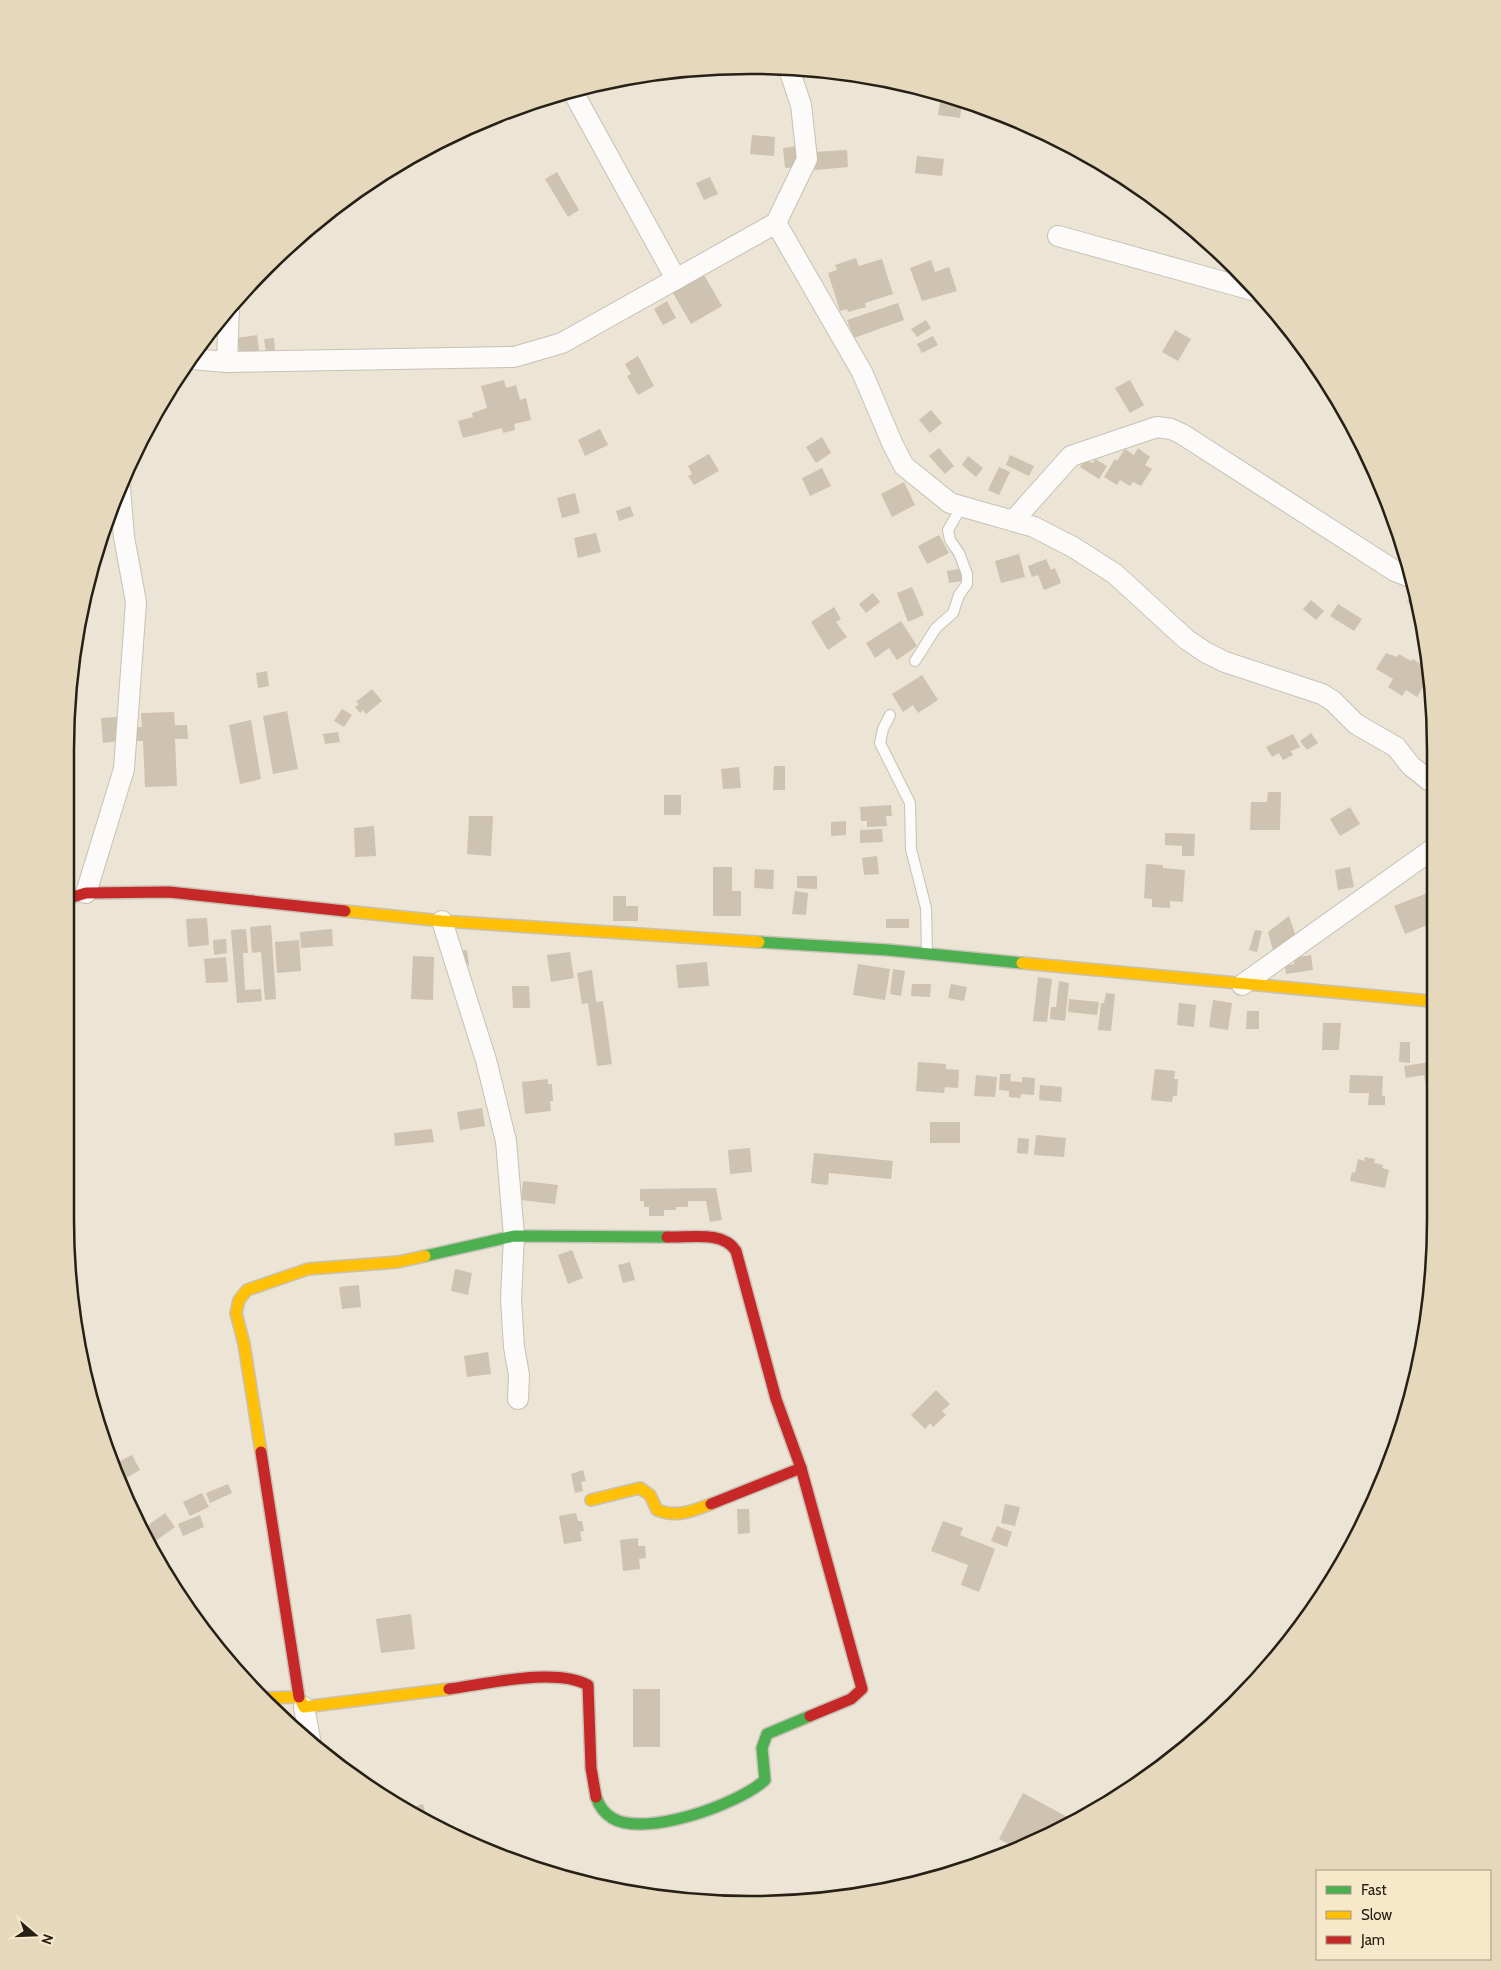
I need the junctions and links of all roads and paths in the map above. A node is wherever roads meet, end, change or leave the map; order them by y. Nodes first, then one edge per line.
1 (791, 75) edge
2 (576, 97) edge
3 (776, 223) junction
4 (1058, 236) dead end
5 (676, 279) junction
6 (1242, 286) edge
7 (229, 321) edge
8 (199, 360) edge
9 (227, 362) junction
10 (121, 502) edge
11 (962, 506) junction
12 (1013, 521) junction
13 (1404, 575) edge
14 (915, 661) dead end
15 (890, 715) dead end
16 (1427, 779) edge
17 (1427, 853) edge
18 (86, 893) junction
19 (74, 897) edge
20 (442, 921) junction
21 (927, 954) junction
22 (1242, 985) junction
23 (1427, 1000) edge
24 (514, 1236) junction
25 (518, 1399) dead end
26 (800, 1468) junction
27 (591, 1500) dead end
28 (273, 1699) edge
29 (301, 1702) junction
30 (308, 1731) edge

1 - 3 street
2 - 5 street
3 - 5 street
3 - 11 street
4 - 6 street
5 - 9 street
7 - 9 street
8 - 9 street
10 - 18 street
11 - 12 street
11 - 14 lane
12 - 13 street
12 - 16 street
15 - 21 lane
17 - 22 street
18 - 19 street
18 - 20 street
20 - 21 street
20 - 24 street
21 - 22 street
22 - 23 street
24 - 25 street
24 - 26 street
24 - 29 street
26 - 27 street
26 - 29 street
28 - 29 street
29 - 30 street

